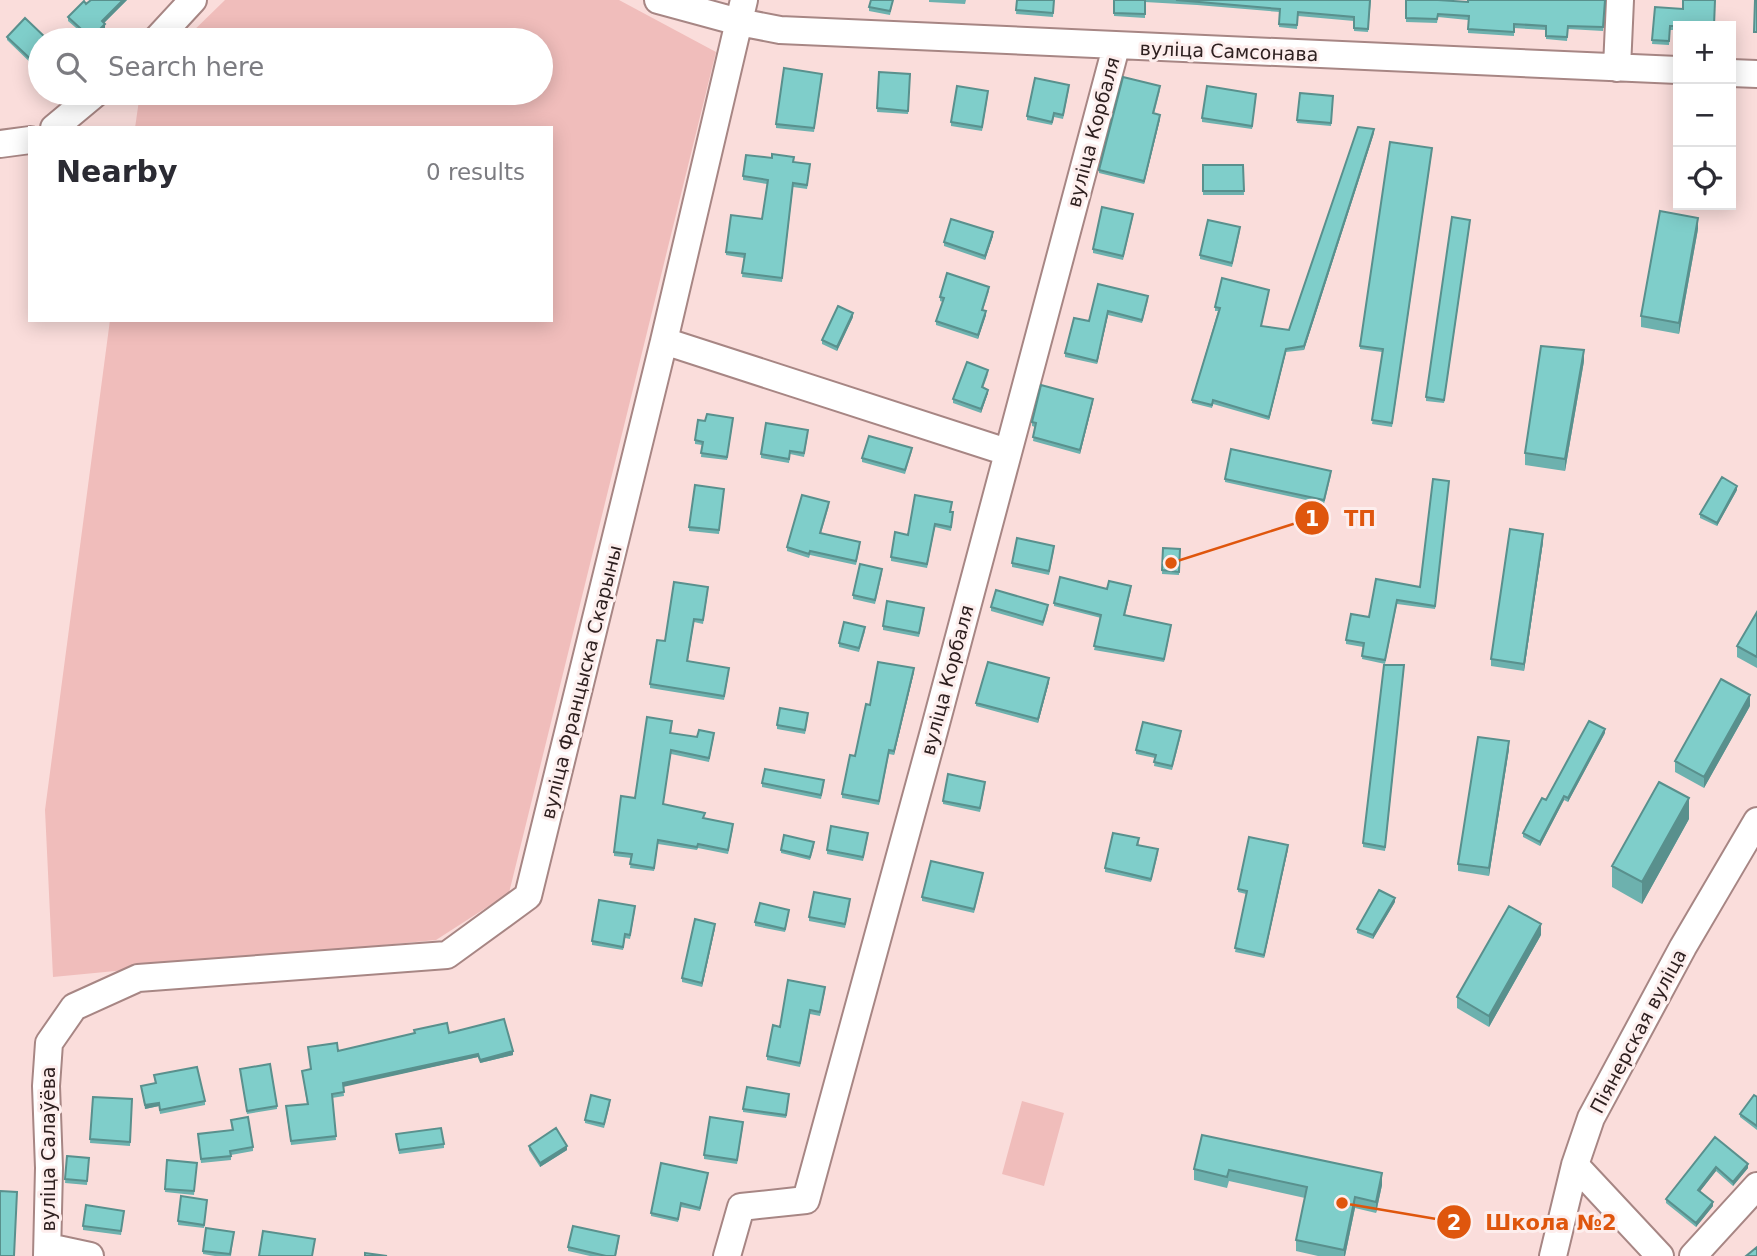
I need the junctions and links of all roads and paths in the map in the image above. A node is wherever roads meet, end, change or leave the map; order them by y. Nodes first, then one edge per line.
1 (193, 0) edge
2 (658, 0) edge
3 (1620, 0) edge
4 (741, 11) edge
5 (167, 28) edge
6 (1116, 47) junction
7 (1617, 68) junction
8 (1673, 71) edge
9 (1736, 73) edge
10 (1757, 74) edge
11 (82, 105) edge
12 (56, 126) edge
13 (28, 140) edge
14 (0, 144) edge
15 (664, 341) junction
16 (1007, 452) junction
17 (1757, 821) edge
18 (74, 1007) joint
19 (1575, 1166) junction
20 (1757, 1186) edge
21 (48, 1251) edge
22 (90, 1256) edge
23 (727, 1256) edge
24 (1553, 1256) edge
25 (1660, 1256) edge
26 (1693, 1256) edge

1 - 5 street
2 - 4 street, вуліца Самсонава
3 - 7 street
4 - 6 street, вуліца Самсонава
4 - 15 street, вуліца Францыска Скарыны
6 - 7 street, вуліца Самсонава
6 - 16 street, вуліца Корбаля
7 - 8 street, вуліца Самсонава
9 - 10 street
11 - 12 street
13 - 14 street
15 - 16 street
15 - 18 street, вуліца Францыска Скарыны
16 - 23 street, вуліца Корбаля
17 - 19 street, Піянерская вуліца
18 - 21 street, вуліца Салаўёва
19 - 24 street, Піянерская вуліца
19 - 25 street
20 - 26 street
21 - 22 street

